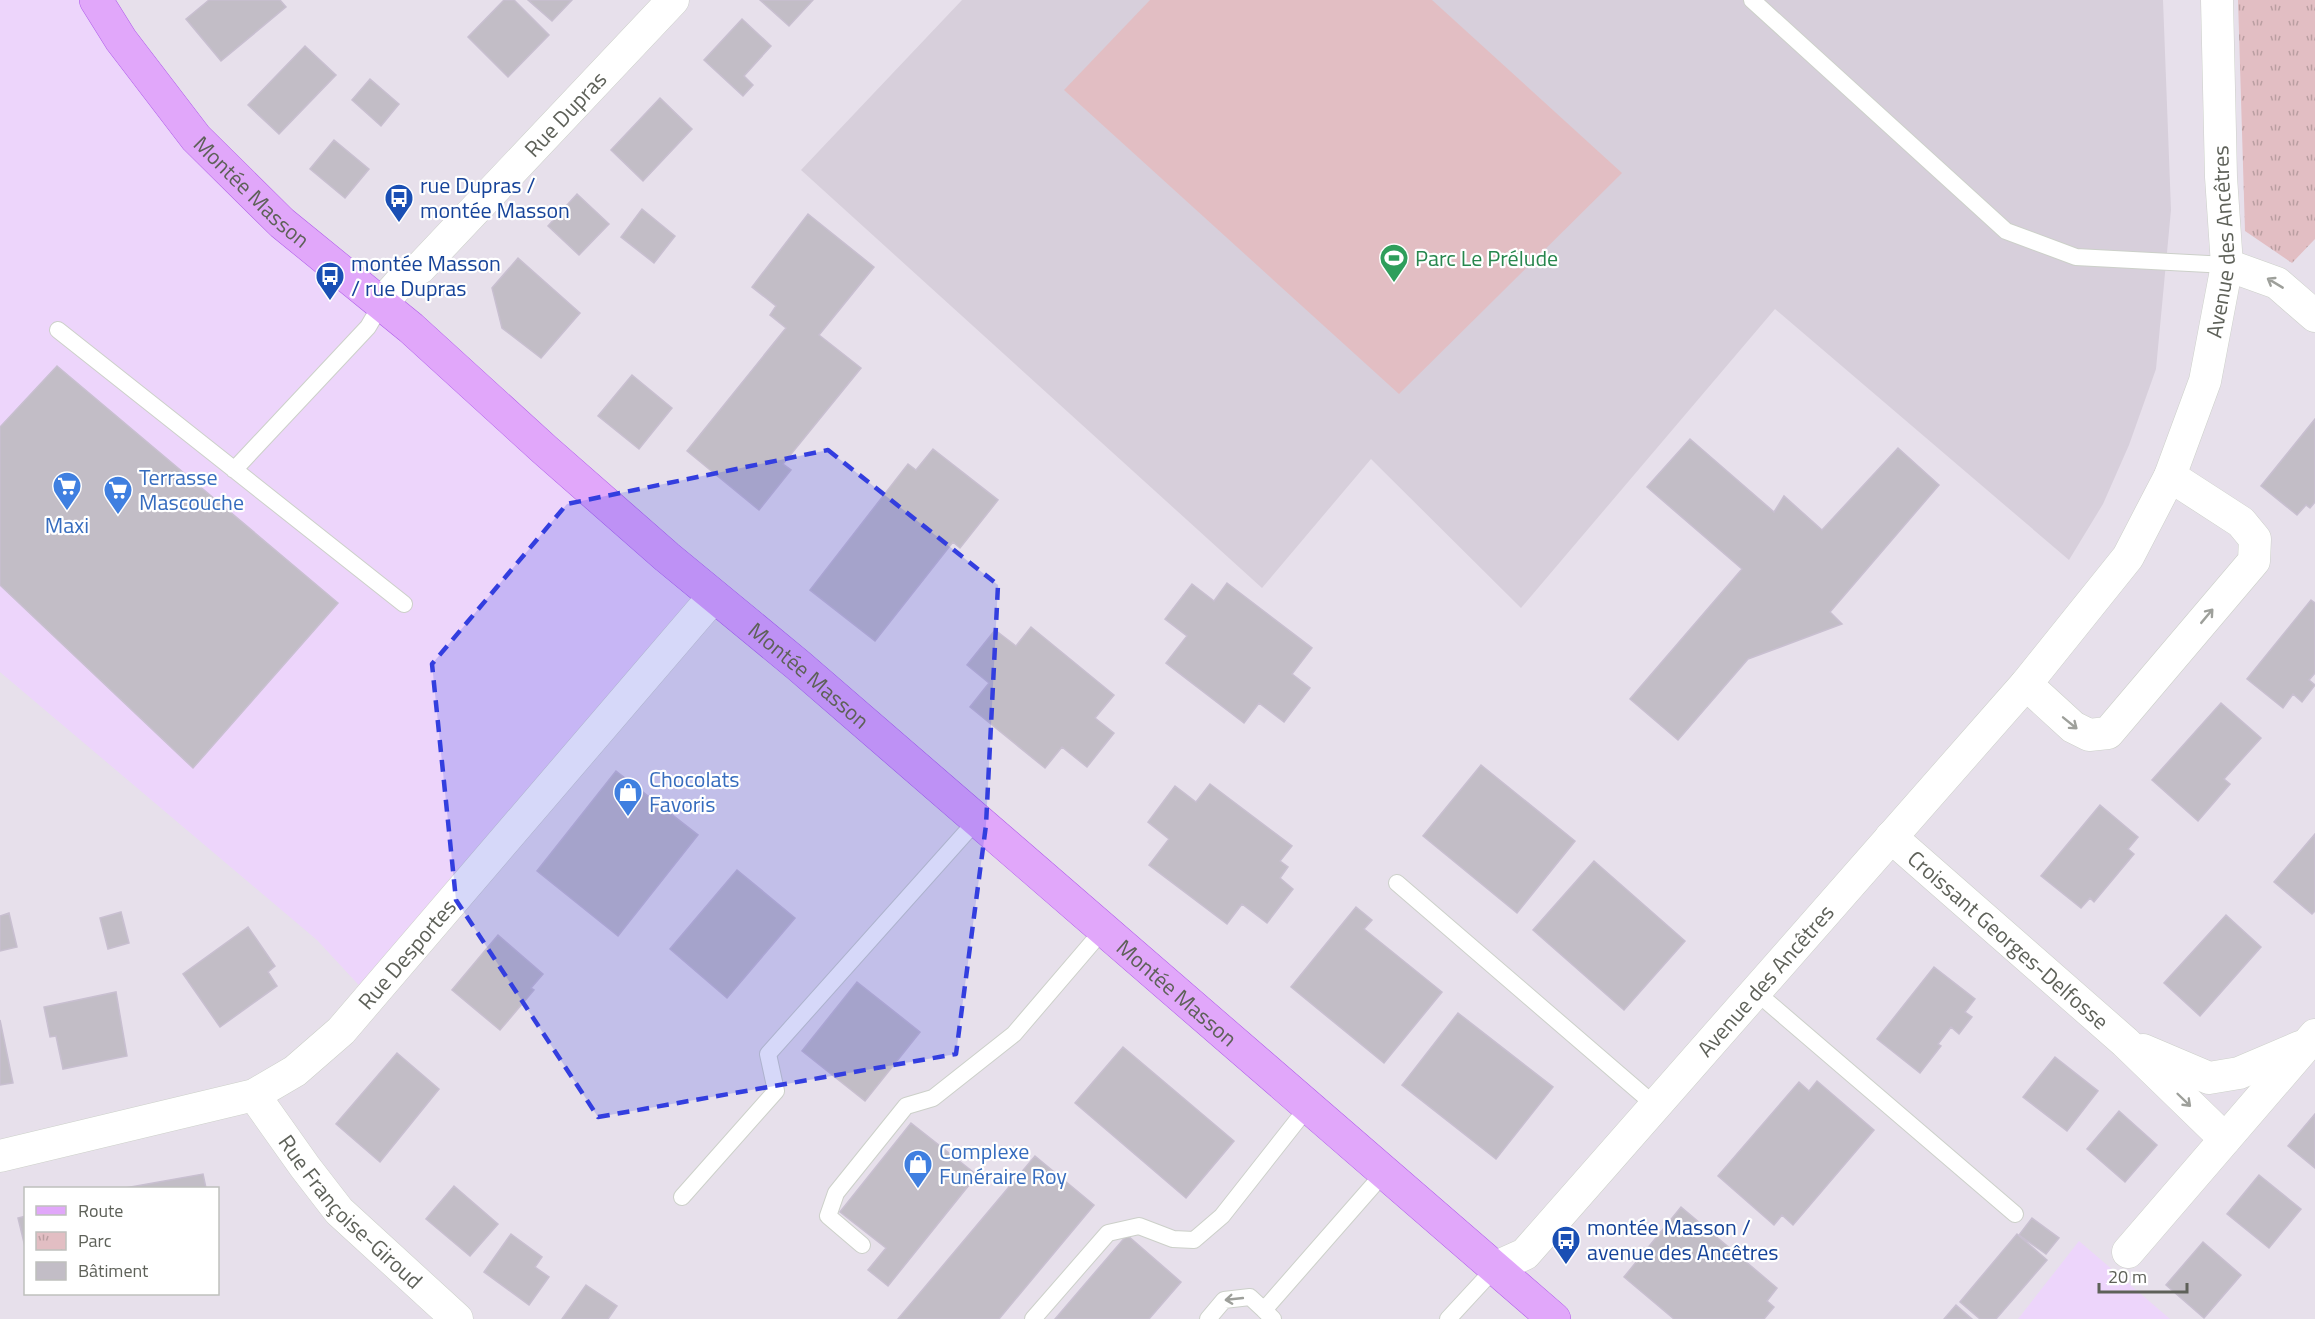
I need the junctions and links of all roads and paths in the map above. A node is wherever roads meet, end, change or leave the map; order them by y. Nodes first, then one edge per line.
1 (96, 0) edge
2 (673, 0) edge
3 (1752, 0) edge
4 (2217, 0) edge
5 (2227, 265) junction
6 (382, 303) junction
7 (2315, 316) edge
8 (58, 330) dead end
9 (234, 470) junction
10 (2170, 476) junction
11 (714, 596) junction
12 (404, 604) dead end
13 (2026, 684) junction
14 (977, 820) junction
15 (1891, 837) junction
16 (1397, 883) dead end
17 (1103, 930) junction
18 (1755, 993) junction
19 (2311, 1039) edge
20 (2125, 1042) junction
21 (254, 1095) junction
22 (1657, 1107) junction
23 (1307, 1108) junction
24 (2225, 1139) junction
25 (0, 1156) edge
26 (1384, 1173) junction
27 (682, 1197) dead end
28 (2015, 1214) dead end
29 (862, 1245) dead end
30 (2128, 1252) dead end
31 (1496, 1267) junction
32 (1268, 1315) edge
33 (457, 1319) edge
34 (1033, 1319) edge
35 (1208, 1319) edge
36 (1448, 1319) edge
37 (1554, 1319) edge

1 - 6 main road, Montée Masson
2 - 6 street, Rue Dupras
3 - 5 lane
4 - 5 street, Avenue des Ancêtres
7 -> 5 street
5 - 10 street, Avenue des Ancêtres
6 - 9 lane
6 - 11 main road, Montée Masson
8 - 9 lane
9 - 12 lane
10 - 13 street, Avenue des Ancêtres
13 -> 10 street
11 - 14 main road, Montée Masson
11 - 21 street, Rue Desportes
13 - 15 street, Avenue des Ancêtres
14 - 17 main road, Montée Masson
14 - 27 lane
15 - 18 street, Avenue des Ancêtres
15 - 20 street, Croissant Georges-Delfosse
16 - 22 lane
17 - 23 main road, Montée Masson
17 - 29 lane
18 - 22 street, Avenue des Ancêtres
18 - 28 lane
19 - 20 street, Croissant Georges-Delfosse
19 - 24 street, Croissant Georges-Delfosse
20 -> 24 street, Croissant Georges-Delfosse
21 - 25 street, Rue Desportes
21 - 33 street, Rue Françoise-Giroud
22 - 31 street, Avenue des Ancêtres
23 - 26 main road, Montée Masson
23 - 34 lane
24 - 30 street, Croissant Georges-Delfosse
26 - 31 main road, Montée Masson
26 - 32 lane
31 - 36 lane
31 - 37 main road, Montée Masson
32 -> 35 lane

